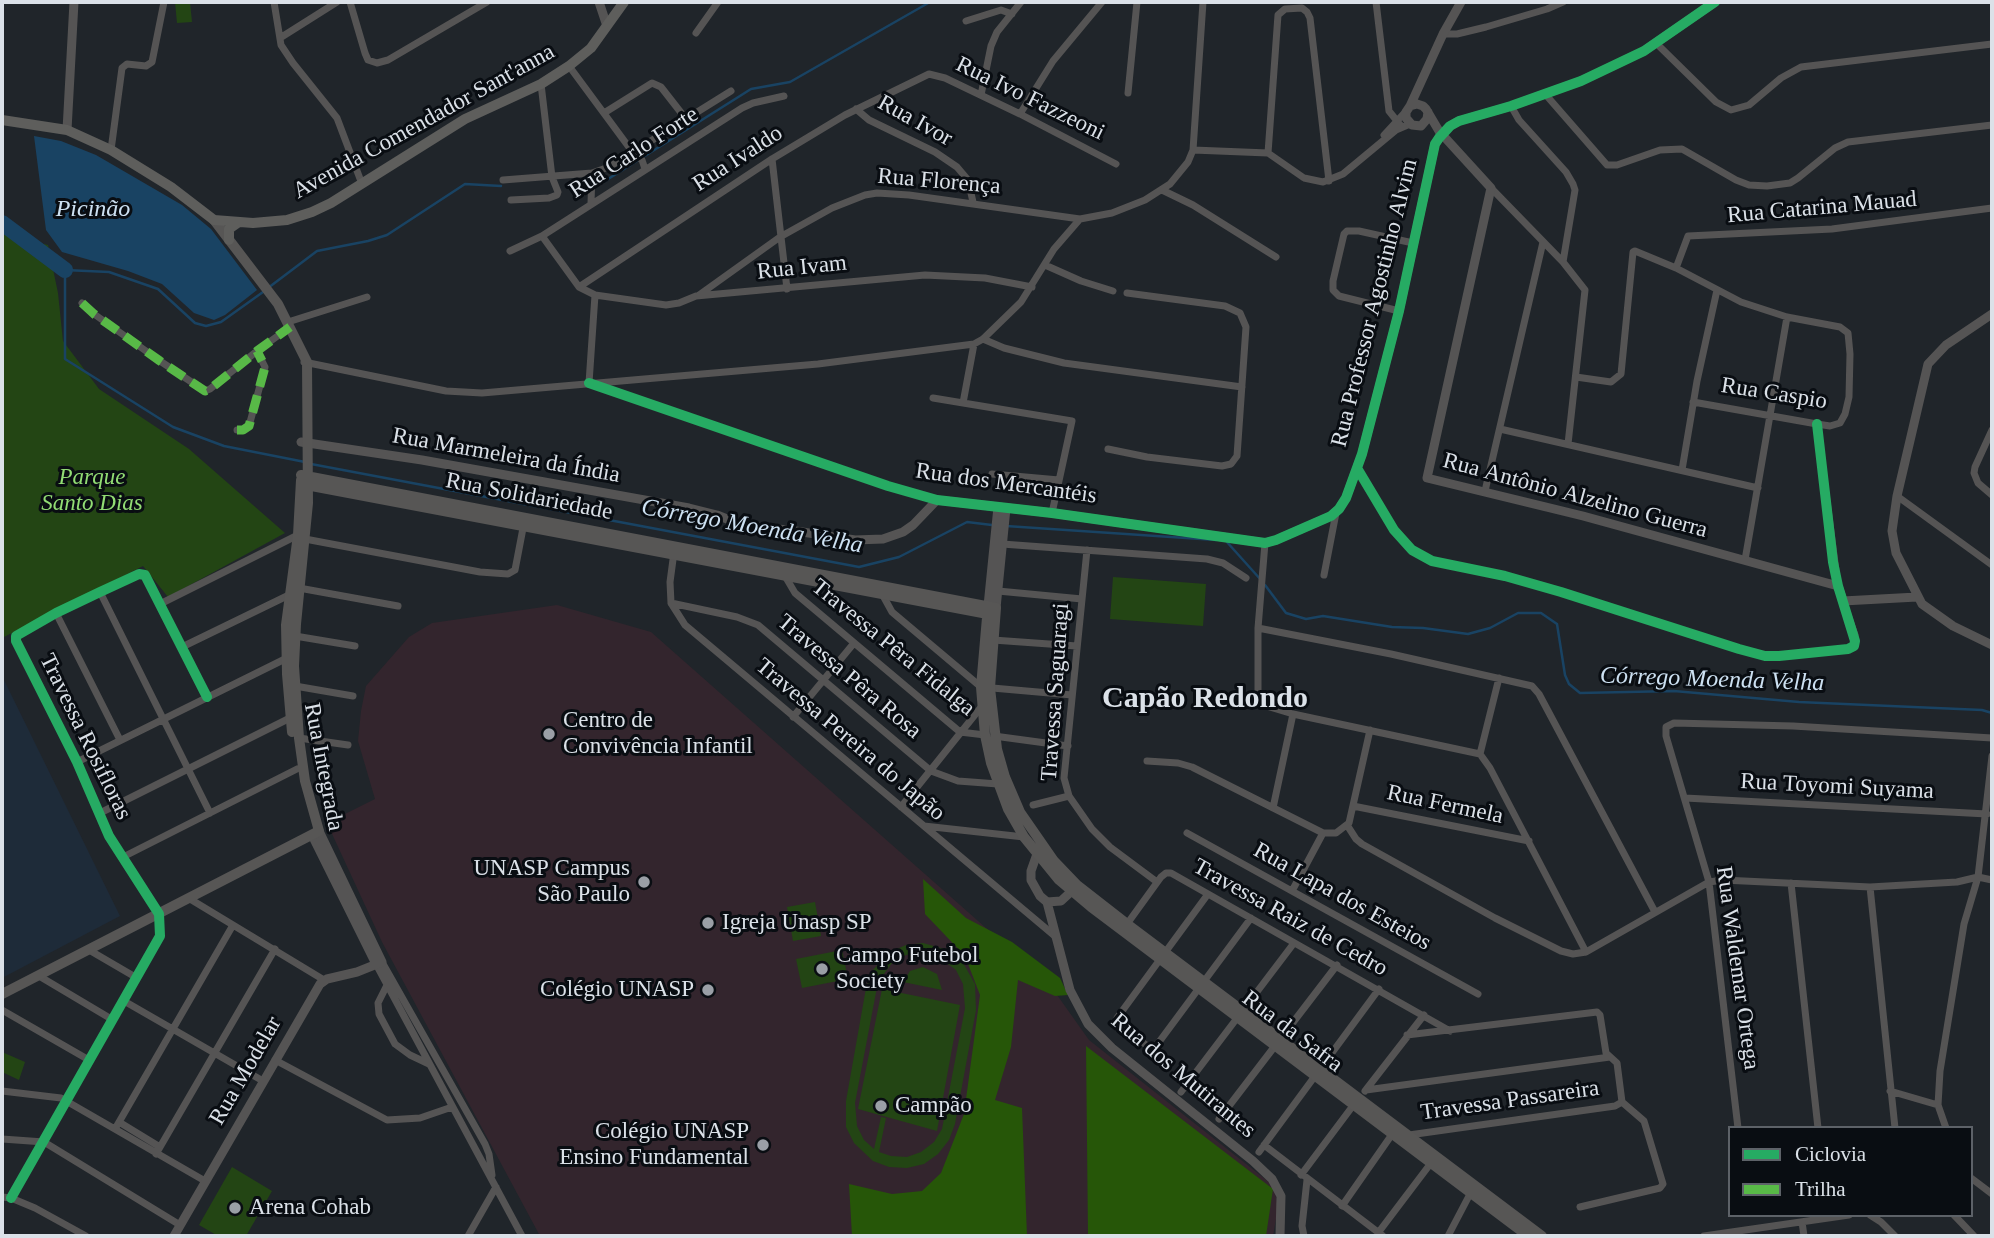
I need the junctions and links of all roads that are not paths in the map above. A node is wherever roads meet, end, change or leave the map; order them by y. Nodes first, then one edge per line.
1 (74, 2) edge
2 (164, 2) edge
3 (274, 2) edge
4 (337, 2) edge
5 (350, 2) edge
6 (487, 2) edge
7 (599, 2) edge
8 (624, 2) edge
9 (718, 2) edge
10 (1021, 2) edge
11 (1102, 2) edge
12 (1138, 2) edge
13 (1203, 2) edge
14 (1376, 2) edge
15 (1461, 2) edge
16 (1563, 2) edge
17 (1715, 2) edge
18 (1012, 13) junction
19 (967, 21) dead end
20 (607, 26) junction
21 (696, 33) dead end
22 (1443, 34) junction
23 (280, 38) junction
24 (1657, 44) junction
25 (1992, 44) edge
26 (569, 66) junction
27 (925, 75) joint
28 (1426, 76) junction
29 (541, 84) junction
30 (731, 91) dead end
31 (1128, 93) dead end
32 (981, 95) junction
33 (1546, 95) junction
34 (784, 96) dead end
35 (1387, 104) junction
36 (1511, 106) junction
37 (856, 109) junction
38 (1407, 109) junction
39 (1427, 111) junction
40 (604, 113) junction
41 (1020, 114) junction
42 (686, 119) junction
43 (2, 120) edge
44 (1406, 124) junction
45 (1992, 125) edge
46 (67, 130) junction
47 (1441, 133) junction
48 (111, 150) junction
49 (1194, 150) junction
50 (1268, 153) junction
51 (635, 154) junction
52 (772, 159) junction
53 (1116, 164) dead end
54 (644, 167) junction
55 (592, 176) junction
56 (552, 177) junction
57 (503, 180) dead end
58 (1329, 181) junction
59 (362, 184) junction
60 (1491, 188) junction
61 (1163, 190) junction
62 (511, 200) dead end
63 (974, 202) junction
64 (591, 203) junction
65 (1992, 208) edge
66 (1080, 219) junction
67 (214, 220) junction
68 (239, 222) junction
69 (542, 236) junction
70 (780, 237) junction
71 (229, 240) junction
72 (1543, 242) junction
73 (1413, 243) junction
74 (510, 251) dead end
75 (1276, 257) dead end
76 (1563, 262) junction
77 (1045, 264) junction
78 (1676, 268) junction
79 (1032, 286) junction
80 (579, 287) junction
81 (787, 289) junction
82 (1717, 289) junction
83 (1113, 291) dead end
84 (1127, 293) dead end
85 (595, 296) junction
86 (696, 296) junction
87 (367, 297) dead end
88 (82, 303) dead end
89 (1399, 311) junction
90 (1992, 314) edge
91 (1787, 317) junction
92 (289, 324) junction
93 (983, 338) junction
94 (974, 344) junction
95 (257, 351) junction
96 (305, 362) junction
97 (1576, 377) junction
98 (589, 383) junction
99 (1242, 387) junction
100 (933, 398) dead end
101 (1693, 402) junction
102 (962, 403) junction
103 (1771, 416) junction
104 (1817, 424) junction
105 (1500, 429) junction
106 (237, 430) dead end
107 (1992, 430) edge
108 (1568, 444) junction
109 (304, 445) junction
110 (1108, 449) dead end
111 (1357, 468) junction
112 (1682, 470) junction
113 (992, 474) dead end
114 (305, 476) junction
115 (1059, 480) junction
116 (1758, 488) junction
117 (1485, 491) junction
118 (1992, 495) edge
119 (1897, 496) junction
120 (937, 500) junction
121 (1001, 510) junction
122 (1052, 513) junction
123 (1336, 513) junction
124 (524, 522) junction
125 (301, 537) junction
126 (999, 542) junction
127 (1265, 543) junction
128 (675, 550) junction
129 (1087, 550) junction
130 (1745, 560) junction
131 (1992, 565) edge
132 (1324, 575) dead end
133 (785, 576) junction
134 (1246, 578) dead end
135 (1838, 586) junction
136 (299, 588) junction
137 (880, 590) junction
138 (998, 591) junction
139 (100, 592) junction
140 (289, 595) junction
141 (1917, 597) junction
142 (1082, 599) junction
143 (1843, 601) junction
144 (671, 603) junction
145 (160, 604) junction
146 (398, 606) dead end
147 (992, 611) junction
148 (57, 613) junction
149 (1258, 628) junction
150 (295, 636) junction
151 (993, 640) junction
152 (854, 643) junction
153 (1992, 645) edge
154 (355, 646) dead end
155 (1077, 646) junction
156 (182, 647) junction
157 (290, 657) junction
158 (1499, 678) junction
159 (823, 680) junction
160 (295, 686) junction
161 (985, 687) junction
162 (1072, 695) junction
163 (353, 696) dead end
164 (207, 697) junction
165 (982, 706) junction
166 (1293, 715) junction
167 (793, 717) junction
168 (290, 718) junction
169 (162, 719) junction
170 (1370, 730) junction
171 (960, 732) junction
172 (990, 736) junction
173 (299, 737) junction
174 (1992, 738) edge
175 (120, 740) junction
176 (348, 745) dead end
177 (1068, 746) junction
178 (1480, 754) junction
179 (1992, 756) edge
180 (1147, 761) dead end
181 (77, 762) junction
182 (297, 769) junction
183 (187, 770) junction
184 (931, 771) junction
185 (999, 784) junction
186 (1069, 796) junction
187 (1685, 798) junction
188 (1033, 805) dead end
189 (1353, 806) junction
190 (901, 807) junction
191 (1273, 808) junction
192 (100, 813) junction
193 (210, 813) junction
194 (1987, 814) junction
195 (922, 825) junction
196 (1347, 825) junction
197 (316, 833) junction
198 (1187, 833) dead end
199 (1323, 833) junction
200 (1024, 837) junction
201 (1529, 841) junction
202 (1037, 854) junction
203 (123, 857) junction
204 (1978, 877) junction
205 (1992, 880) edge
206 (1157, 882) junction
207 (1709, 882) junction
208 (1791, 883) junction
209 (1870, 887) junction
210 (1075, 889) junction
211 (1292, 891) junction
212 (1208, 894) junction
213 (190, 899) junction
214 (1046, 902) junction
215 (1656, 912) junction
216 (159, 914) junction
217 (1251, 918) junction
218 (1127, 924) junction
219 (233, 925) junction
220 (1056, 937) junction
221 (1294, 943) junction
222 (275, 949) junction
223 (89, 950) junction
224 (1586, 952) junction
225 (1163, 957) junction
226 (379, 963) junction
227 (1337, 965) junction
228 (39, 976) junction
229 (136, 978) junction
230 (324, 980) junction
231 (387, 985) junction
232 (1201, 985) junction
233 (1379, 989) junction
234 (2, 994) edge
235 (1478, 994) dead end
236 (124, 1001) junction
237 (2, 1010) edge
238 (1240, 1015) junction
239 (1424, 1015) junction
240 (113, 1020) junction
241 (174, 1028) junction
242 (1450, 1031) junction
243 (1407, 1035) junction
244 (1279, 1043) junction
245 (214, 1051) junction
246 (1610, 1057) junction
247 (89, 1060) junction
248 (275, 1060) junction
249 (429, 1064) junction
250 (1318, 1072) junction
251 (263, 1081) junction
252 (2, 1091) edge
253 (1890, 1091) junction
254 (1181, 1092) dead end
255 (1360, 1097) junction
256 (67, 1102) junction
257 (1622, 1102) junction
258 (1938, 1105) junction
259 (452, 1107) junction
260 (1219, 1119) dead end
261 (117, 1126) junction
262 (1738, 1126) edge
263 (1818, 1126) edge
264 (1895, 1126) edge
265 (1945, 1126) edge
266 (1393, 1133) junction
267 (1409, 1135) junction
268 (2, 1139) edge
269 (44, 1143) junction
270 (158, 1150) junction
271 (1431, 1163) junction
272 (493, 1178) junction
273 (1304, 1178) junction
274 (1973, 1180) edge
275 (205, 1181) junction
276 (496, 1187) junction
277 (1470, 1194) junction
278 (1992, 1194) edge
279 (2, 1197) edge
280 (11, 1198) junction
281 (1342, 1206) junction
282 (1580, 1207) dead end
283 (1836, 1217) edge
284 (1873, 1217) edge
285 (1956, 1217) edge
286 (1802, 1222) junction
287 (179, 1232) edge
288 (1381, 1234) edge
289 (86, 1236) edge
290 (468, 1236) edge
291 (522, 1236) edge
292 (1280, 1236) edge
293 (1304, 1236) edge
294 (1448, 1236) edge
295 (1528, 1236) edge
296 (1542, 1236) edge
297 (1704, 1236) edge
298 (1804, 1236) edge
299 (1895, 1236) edge
300 (1974, 1236) edge

1 - 46 street
2 - 48 street
3 - 23 street
4 - 23 street
5 - 6 street
7 - 20 street
8 - 20 main road, Avenida Comendador Sant'anna
9 - 21 street
10 - 18 street
11 - 41 street
12 - 31 street
13 - 49 street
14 - 35 street
15 - 22 street
16 - 22 street
17 - 24 street, Rua Professor Agostinho Alvim
18 - 19 street
18 - 32 street
20 - 26 main road, Avenida Comendador Sant'anna
22 - 28 street
23 - 59 street
24 - 25 street
24 - 33 street, Rua Professor Agostinho Alvim
26 - 29 main road, Avenida Comendador Sant'anna
26 - 40 street
27 - 32 street, Rua Ivo Fazzeoni
27 - 37 street, Rua Ivaldo
28 - 38 street
28 - 39 street
29 - 56 street
29 - 59 main road, Avenida Comendador Sant'anna
30 - 42 street
32 - 41 street, Rua Ivo Fazzeoni
33 - 36 street, Rua Professor Agostinho Alvim
33 - 45 street
34 - 54 street, Rua Carlo Forte
35 - 38 street
35 - 44 street
36 - 47 street, Rua Professor Agostinho Alvim
36 - 76 street
37 - 52 street, Rua Ivaldo
37 - 63 street, Rua Ivor
38 - 39 street
38 - 44 street
39 - 44 street
39 - 47 street
40 - 42 street
40 - 51 street
41 - 53 street, Rua Ivo Fazzeoni
42 - 51 street
43 - 46 main road
44 - 47 street
44 - 58 street
46 - 48 main road
47 - 60 street
47 - 73 street, Rua Professor Agostinho Alvim
48 - 67 main road
49 - 50 street
49 - 61 street
50 - 58 street
50 - 58 street
51 - 54 street
51 - 55 street
52 - 70 street
52 - 80 street, Rua Ivaldo
54 - 64 street, Rua Carlo Forte
55 - 56 street
55 - 64 street
56 - 57 street
56 - 62 street
59 - 68 main road, Avenida Comendador Sant'anna
60 - 72 street
60 - 117 street, Rua Antônio Alzelino Guerra
61 - 66 street
61 - 75 street
63 - 66 street, Rua Florença
63 - 70 street, Rua Florença
64 - 69 street, Rua Carlo Forte
65 - 78 street, Rua Catarina Mauad
66 - 77 street
67 - 68 main road, Avenida Comendador Sant'anna
67 - 71 main road, Rua Integrada
68 - 71 main road
69 - 74 street, Rua Carlo Forte
69 - 80 street
70 - 81 street
70 - 86 street, Rua Florença
71 - 92 main road, Rua Integrada
72 - 76 street
72 - 105 street
73 - 89 street, Rua Professor Agostinho Alvim
73 - 89 street
76 - 97 street
77 - 79 street
77 - 83 street
78 - 82 street
78 - 97 street
79 - 81 street, Rua Ivam
79 - 93 street
80 - 85 street, Rua Ivam
81 - 86 street, Rua Ivam
82 - 91 street
82 - 101 street
84 - 99 street
85 - 86 street, Rua Ivam
85 - 98 street
87 - 92 street
88 - 95 street
89 - 111 street, Rua Professor Agostinho Alvim
90 - 119 street
91 - 103 street
91 - 104 street, Rua Caspio
92 - 95 street
92 - 96 main road, Rua Integrada
93 - 94 street
93 - 99 street
94 - 98 street
94 - 102 street
95 - 106 street
96 - 98 street
96 - 109 main road, Rua Integrada
97 - 108 street
98 - 120 street, Rua dos Mercantéis
99 - 110 street
100 - 102 street
101 - 103 street, Rua Caspio
101 - 112 street
102 - 115 street
103 - 104 street, Rua Caspio
103 - 116 street
104 - 135 street, Rua Professor Agostinho Alvim
105 - 108 street
105 - 117 street
107 - 118 street
108 - 112 street
109 - 114 main road, Rua Integrada
109 - 120 street, Rua Marmeleira da Índia
111 - 123 street
111 - 143 street, Rua Professor Agostinho Alvim
112 - 116 street
113 - 115 street
114 - 124 main road, Rua Solidariedade
114 - 125 main road, Rua Integrada
115 - 122 street
116 - 130 street
117 - 130 street, Rua Antônio Alzelino Guerra
119 - 131 street
119 - 141 street
120 - 121 street, Rua dos Mercantéis
121 - 122 street, Rua dos Mercantéis
121 - 126 street
122 - 127 street, Rua dos Mercantéis
123 - 127 street, Rua dos Mercantéis
123 - 132 street
124 - 125 street
124 - 128 main road, Rua Solidariedade
125 - 136 main road, Rua Integrada
125 - 140 main road, Rua Integrada
125 - 145 street
126 - 129 street
126 - 138 street
126 - 147 street
127 - 149 street
128 - 133 main road, Rua Solidariedade
128 - 137 main road, Rua Solidariedade
128 - 144 street
129 - 134 street
129 - 142 street, Travessa Saguaragi
130 - 135 street, Rua Antônio Alzelino Guerra
133 - 137 main road, Rua Solidariedade
133 - 152 street, Travessa Pêra Fidalga
135 - 143 street, Rua Professor Agostinho Alvim
136 - 146 street
136 - 150 main road, Rua Integrada
137 - 147 main road, Rua Solidariedade
137 - 161 street
138 - 142 street
138 - 147 street
139 - 145 street, Travessa Rosifloras
139 - 148 street, Travessa Rosifloras
139 - 169 street
140 - 156 street
140 - 157 main road, Rua Integrada
141 - 143 street
141 - 153 street
142 - 155 street, Travessa Saguaragi
144 - 159 street, Travessa Pêra Rosa
144 - 167 street, Travessa Pereira do Japão
145 - 156 street, Travessa Rosifloras
147 - 151 main road
147 - 161 main road
148 - 175 street
148 - 181 street, Travessa Rosifloras
149 - 158 street
149 - 166 street
150 - 154 street
150 - 157 main road, Rua Integrada
151 - 155 street
151 - 161 main road
152 - 159 street
152 - 171 street, Travessa Pêra Fidalga
155 - 162 street, Travessa Saguaragi
156 - 164 street, Travessa Rosifloras
157 - 160 main road, Rua Integrada
157 - 164 street
157 - 168 main road, Rua Integrada
158 - 178 street
158 - 215 street
159 - 167 street
159 - 184 street, Travessa Pêra Rosa
160 - 163 street
160 - 173 main road, Rua Integrada
161 - 162 street
161 - 165 main road
161 - 172 main road
162 - 177 street, Travessa Saguaragi
164 - 169 street
165 - 171 street
165 - 172 main road
166 - 170 street
166 - 191 street
167 - 190 street, Travessa Pereira do Japão
168 - 182 main road, Rua Integrada
168 - 183 street
169 - 175 street
169 - 183 street
170 - 178 street
170 - 189 street
171 - 172 street, Travessa Pêra Fidalga
171 - 184 street
172 - 177 street, Travessa Pêra Fidalga
172 - 185 main road
172 - 210 main road
173 - 176 street
173 - 197 main road, Rua Integrada
174 - 187 street, Rua Waldemar Ortega
175 - 181 street
177 - 186 street, Travessa Saguaragi
178 - 201 street
179 - 194 street
180 - 191 street
181 - 192 street, Travessa Rosifloras
182 - 193 street
182 - 197 main road, Rua Integrada
183 - 192 street
183 - 193 street
184 - 185 street, Travessa Pêra Rosa
184 - 190 street
185 - 200 main road
186 - 188 street
186 - 206 street, Travessa Saguaragi
187 - 194 street, Rua Toyomi Suyama
187 - 207 street, Rua Waldemar Ortega
189 - 196 street
189 - 201 street, Rua Fermela
190 - 195 street, Travessa Pereira do Japão
191 - 199 street
192 - 203 street, Travessa Rosifloras
193 - 203 street
194 - 204 street
195 - 200 street
195 - 220 street, Travessa Pereira do Japão
196 - 199 street
196 - 224 street
197 - 213 main road
197 - 226 street, Rua Integrada
198 - 211 street, Rua Lapa dos Esteios
199 - 211 street
200 - 202 main road
201 - 224 street
202 - 210 main road, Rua da Safra
202 - 214 street, Rua dos Mutirantes
203 - 216 street, Travessa Rosifloras
204 - 205 street
204 - 209 street
204 - 258 street
206 - 212 street, Travessa Raiz de Cedro
206 - 218 street, Travessa Raiz de Cedro
207 - 208 street
207 - 215 street
207 - 262 street, Rua Waldemar Ortega
208 - 209 street
208 - 263 street
209 - 253 street
210 - 214 street
210 - 218 main road, Rua da Safra
210 - 225 main road, Rua da Safra
211 - 235 street, Rua Lapa dos Esteios
212 - 217 street, Travessa Raiz de Cedro
212 - 225 street
213 - 216 main road
213 - 219 street
214 - 220 street, Rua dos Mutirantes
215 - 224 street
216 - 223 main road
216 - 229 street
217 - 221 street, Travessa Raiz de Cedro
217 - 232 street
218 - 225 main road, Rua da Safra
219 - 222 street
219 - 241 street
220 - 292 street, Rua dos Mutirantes
221 - 227 street, Travessa Raiz de Cedro
221 - 238 street
222 - 230 street
222 - 245 street
223 - 228 main road
223 - 229 street
225 - 232 main road, Rua da Safra
225 - 232 street
226 - 230 street
226 - 231 street, Rua Integrada
226 - 272 street, Rua Integrada
227 - 233 street, Travessa Raiz de Cedro
227 - 244 street
228 - 234 main road
228 - 240 street
229 - 236 street
230 - 248 street, Rua Modelar
231 - 249 street, Rua Integrada
231 - 249 street
232 - 238 main road, Rua da Safra
233 - 239 street, Travessa Raiz de Cedro
233 - 250 street
236 - 240 street
236 - 241 street
237 - 247 street
238 - 244 main road, Rua da Safra
238 - 254 street
239 - 242 street, Travessa Raiz de Cedro
239 - 243 street
240 - 247 street
241 - 245 street
241 - 261 street
242 - 243 street, Travessa Passareira
242 - 246 street, Travessa Passareira
243 - 255 street
244 - 250 main road, Rua da Safra
244 - 260 street
245 - 251 street
245 - 270 street
246 - 255 street
246 - 257 street, Travessa Passareira
247 - 256 street
248 - 251 street, Rua Modelar
248 - 259 street
249 - 259 street, Rua Integrada
250 - 255 main road, Rua da Safra
250 - 273 street
251 - 275 street, Rua Modelar
252 - 256 street
253 - 258 street
253 - 264 street
255 - 266 main road, Rua da Safra
255 - 267 main road, Rua da Safra
255 - 273 street
256 - 261 street
256 - 269 street
257 - 267 street, Travessa Passareira
257 - 282 street
258 - 265 street
259 - 272 street, Rua Integrada
261 - 270 street
266 - 271 main road, Rua da Safra
266 - 281 street
267 - 296 main road, Rua da Safra
268 - 269 street
269 - 280 street
269 - 287 street
270 - 275 street
271 - 277 main road, Rua da Safra
271 - 288 street
272 - 276 street, Rua Integrada
273 - 281 street
273 - 293 street
274 - 278 street
275 - 287 street, Rua Modelar
276 - 290 street
276 - 291 street, Rua Integrada
277 - 294 street
277 - 295 main road, Rua da Safra
279 - 280 street
280 - 289 street
281 - 288 street
283 - 286 street
284 - 299 street
285 - 300 street
286 - 297 street
286 - 298 street

